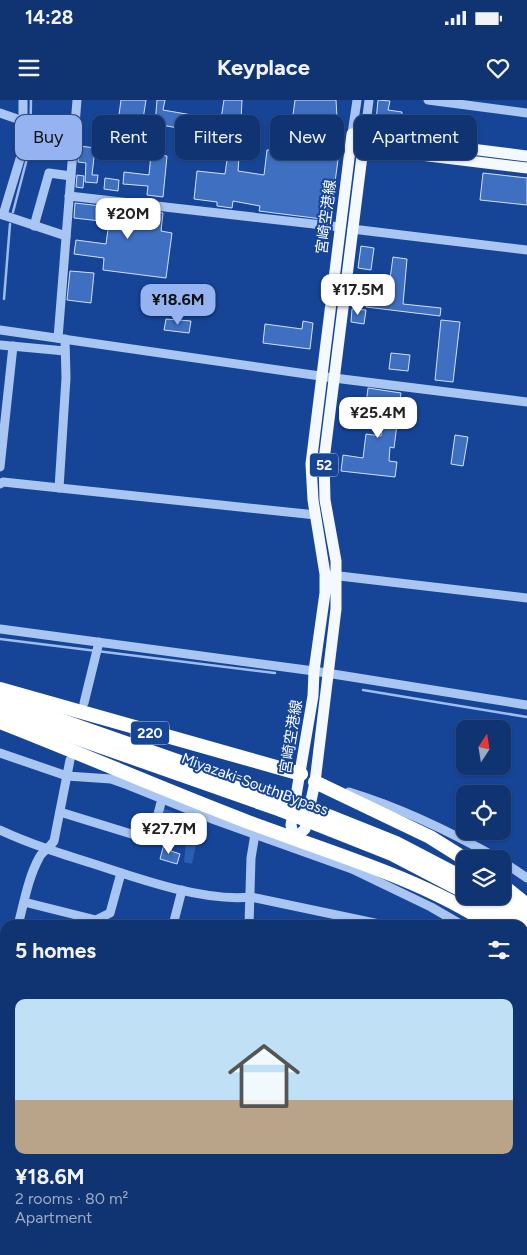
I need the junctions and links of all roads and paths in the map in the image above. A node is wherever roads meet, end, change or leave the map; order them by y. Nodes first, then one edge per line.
1 (22, 100) edge
2 (77, 100) edge
3 (356, 100) edge
4 (369, 100) edge
5 (428, 100) edge
6 (0, 113) edge
7 (527, 113) edge
8 (23, 115) edge
9 (367, 115) edge
10 (15, 118) edge
11 (352, 134) joint
12 (351, 146) junction
13 (354, 146) edge
14 (477, 150) edge
15 (527, 156) edge
16 (19, 160) edge
17 (361, 160) edge
18 (461, 160) edge
19 (527, 168) edge
20 (71, 176) junction
21 (69, 196) junction
22 (1, 214) edge
23 (34, 226) junction
24 (340, 227) junction
25 (352, 229) junction
26 (66, 236) junction
27 (527, 250) edge
28 (0, 330) edge
29 (62, 338) junction
30 (0, 345) edge
31 (13, 346) junction
32 (65, 351) junction
33 (322, 376) junction
34 (334, 378) junction
35 (4, 395) edge
36 (527, 402) edge
37 (0, 467) edge
38 (0, 484) edge
39 (58, 488) junction
40 (316, 515) junction
41 (331, 575) junction
42 (527, 598) edge
43 (0, 629) edge
44 (99, 642) junction
45 (314, 671) junction
46 (328, 674) junction
47 (0, 689) edge
48 (0, 699) edge
49 (84, 703) dead end
50 (527, 704) edge
51 (0, 711) edge
52 (0, 722) edge
53 (0, 753) edge
54 (304, 754) junction
55 (318, 756) junction
56 (70, 760) dead end
57 (301, 774) junction
58 (67, 776) junction
59 (315, 782) junction
60 (162, 800) junction
61 (284, 804) junction
62 (60, 812) junction
63 (0, 830) edge
64 (255, 834) junction
65 (294, 839) junction
66 (49, 850) junction
67 (482, 850) edge
68 (456, 854) edge
69 (511, 867) edge
70 (121, 873) junction
71 (527, 878) edge
72 (456, 885) edge
73 (182, 890) junction
74 (511, 892) edge
75 (251, 897) junction
76 (24, 902) junction
77 (486, 905) edge
78 (506, 905) edge
79 (527, 905) edge
80 (19, 920) edge
81 (174, 920) edge
82 (249, 920) edge
83 (360, 920) edge
84 (460, 920) edge
85 (484, 920) edge
86 (505, 920) edge
87 (527, 920) edge

1 - 8 street
2 - 20 street
3 - 11 street
4 - 9 street
5 - 7 street
6 - 10 street
11 - 12 main road, 宮崎空港線 / 52
12 - 13 street
12 - 24 main road, 宮崎空港線 / 52
14 - 15 main road
16 - 22 street
17 - 25 main road, 宮崎空港線 / 52
18 - 19 main road
20 - 21 street
20 - 23 street
21 - 24 street
21 - 26 street
22 - 23 street
23 - 26 street
24 - 33 main road, 宮崎空港線 / 52
25 - 27 street
25 - 34 main road, 宮崎空港線 / 52
26 - 29 street
28 - 29 street
29 - 32 street
29 - 33 street
30 - 31 street
31 - 32 street
31 - 35 street
32 - 39 street
33 - 34 street
33 - 40 main road, 宮崎空港線 / 52
34 - 36 street
34 - 41 main road, 宮崎空港線 / 52
35 - 37 street
38 - 39 street
39 - 40 street
40 - 41 main road, 宮崎空港線 / 52
41 - 42 street
41 - 45 main road, 宮崎空港線 / 52
41 - 46 main road, 宮崎空港線 / 52
43 - 44 street
44 - 45 street
44 - 49 street
45 - 46 street
45 - 54 main road, 宮崎空港線 / 52
46 - 50 street
46 - 55 main road, 宮崎空港線 / 52
47 - 57 highway, 220
48 - 61 highway, Miyazaki-South Bypass / 220
51 - 61 highway, Miyazaki-South Bypass / 220
52 - 65 highway
53 - 58 street
54 - 55 main road
54 - 57 main road, 宮崎空港線 / 52
55 - 59 main road, 宮崎空港線 / 52
56 - 58 street
57 - 65 main road, 宮崎空港線 / 52
58 - 60 street
58 - 62 street
59 - 65 main road, 宮崎空港線 / 52
59 - 67 street
59 - 68 highway
60 - 62 street
60 - 64 street
61 - 72 highway, Miyazaki-South Bypass / 220, bridge
62 - 66 street
63 - 66 street
64 - 75 street
64 - 84 street
65 - 85 highway
66 - 70 street
66 - 76 street
69 - 71 street
70 - 73 street
70 - 76 street
73 - 75 street
73 - 81 street
74 - 79 highway
75 - 82 street
75 - 83 street
76 - 80 street
77 - 86 highway, Miyazaki-South Bypass / 220
78 - 87 highway

